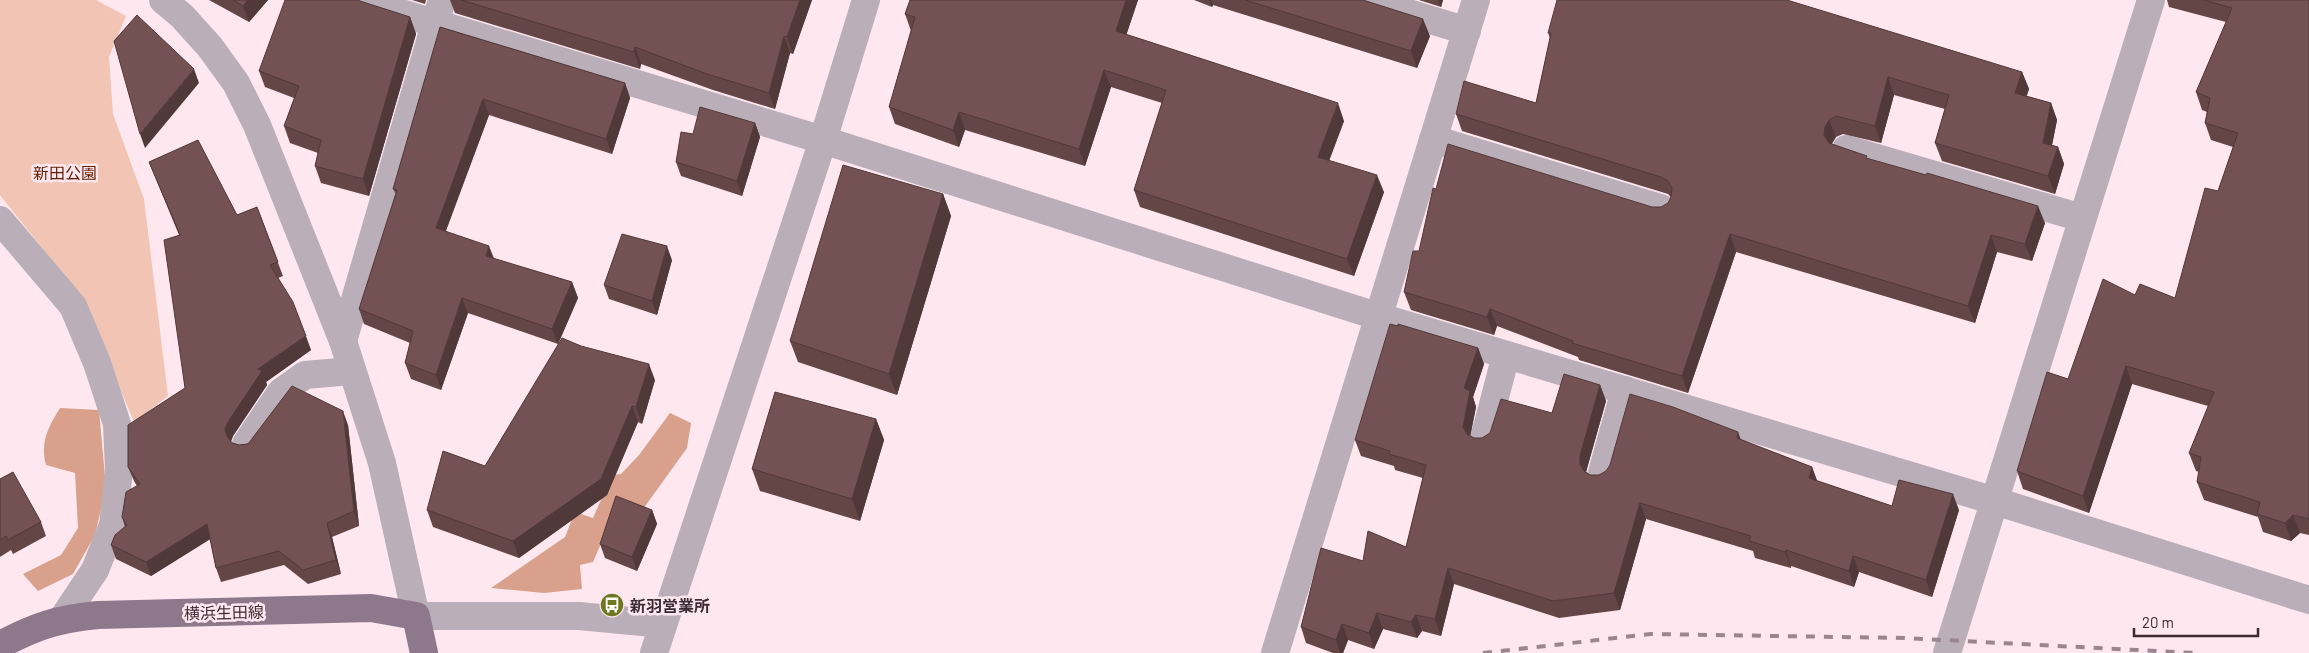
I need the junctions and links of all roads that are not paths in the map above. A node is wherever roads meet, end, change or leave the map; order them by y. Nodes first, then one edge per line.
1 (163, 0) edge
2 (358, 0) edge
3 (866, 0) edge
4 (1366, 0) edge
5 (1476, 0) edge
6 (2151, 0) edge
7 (439, 12) edge
8 (1467, 31) junction
9 (1434, 139) junction
10 (823, 140) junction
11 (1846, 149) edge
12 (1663, 209) edge
13 (2082, 218) junction
14 (0, 220) edge
15 (1380, 317) junction
16 (342, 341) junction
17 (1506, 355) junction
18 (351, 370) junction
19 (1625, 390) junction
20 (1484, 439) edge
21 (246, 444) edge
22 (1601, 476) edge
23 (1994, 500) junction
24 (2309, 600) edge
25 (416, 616) junction
26 (63, 618) junction
27 (663, 624) junction
28 (0, 645) edge
29 (424, 653) edge
30 (654, 653) edge
31 (1275, 653) edge
32 (1947, 653) edge

1 - 16 street
2 - 7 street
3 - 10 street
4 - 8 street
5 - 8 street
6 - 13 street
7 - 10 street
7 - 16 street
8 - 9 street
9 - 12 street
9 - 15 street
10 - 15 street
10 - 27 street
11 - 13 street
13 - 23 street
14 - 26 street
15 - 17 street
15 - 31 street
16 - 18 street
17 - 19 street
17 - 20 street
18 - 21 street
18 - 25 street
19 - 22 street
19 - 23 street
23 - 24 street
23 - 32 street
25 - 26 main road, 横浜生田線
25 - 27 street
25 - 29 main road
26 - 28 main road, 横浜生田線
27 - 30 street

